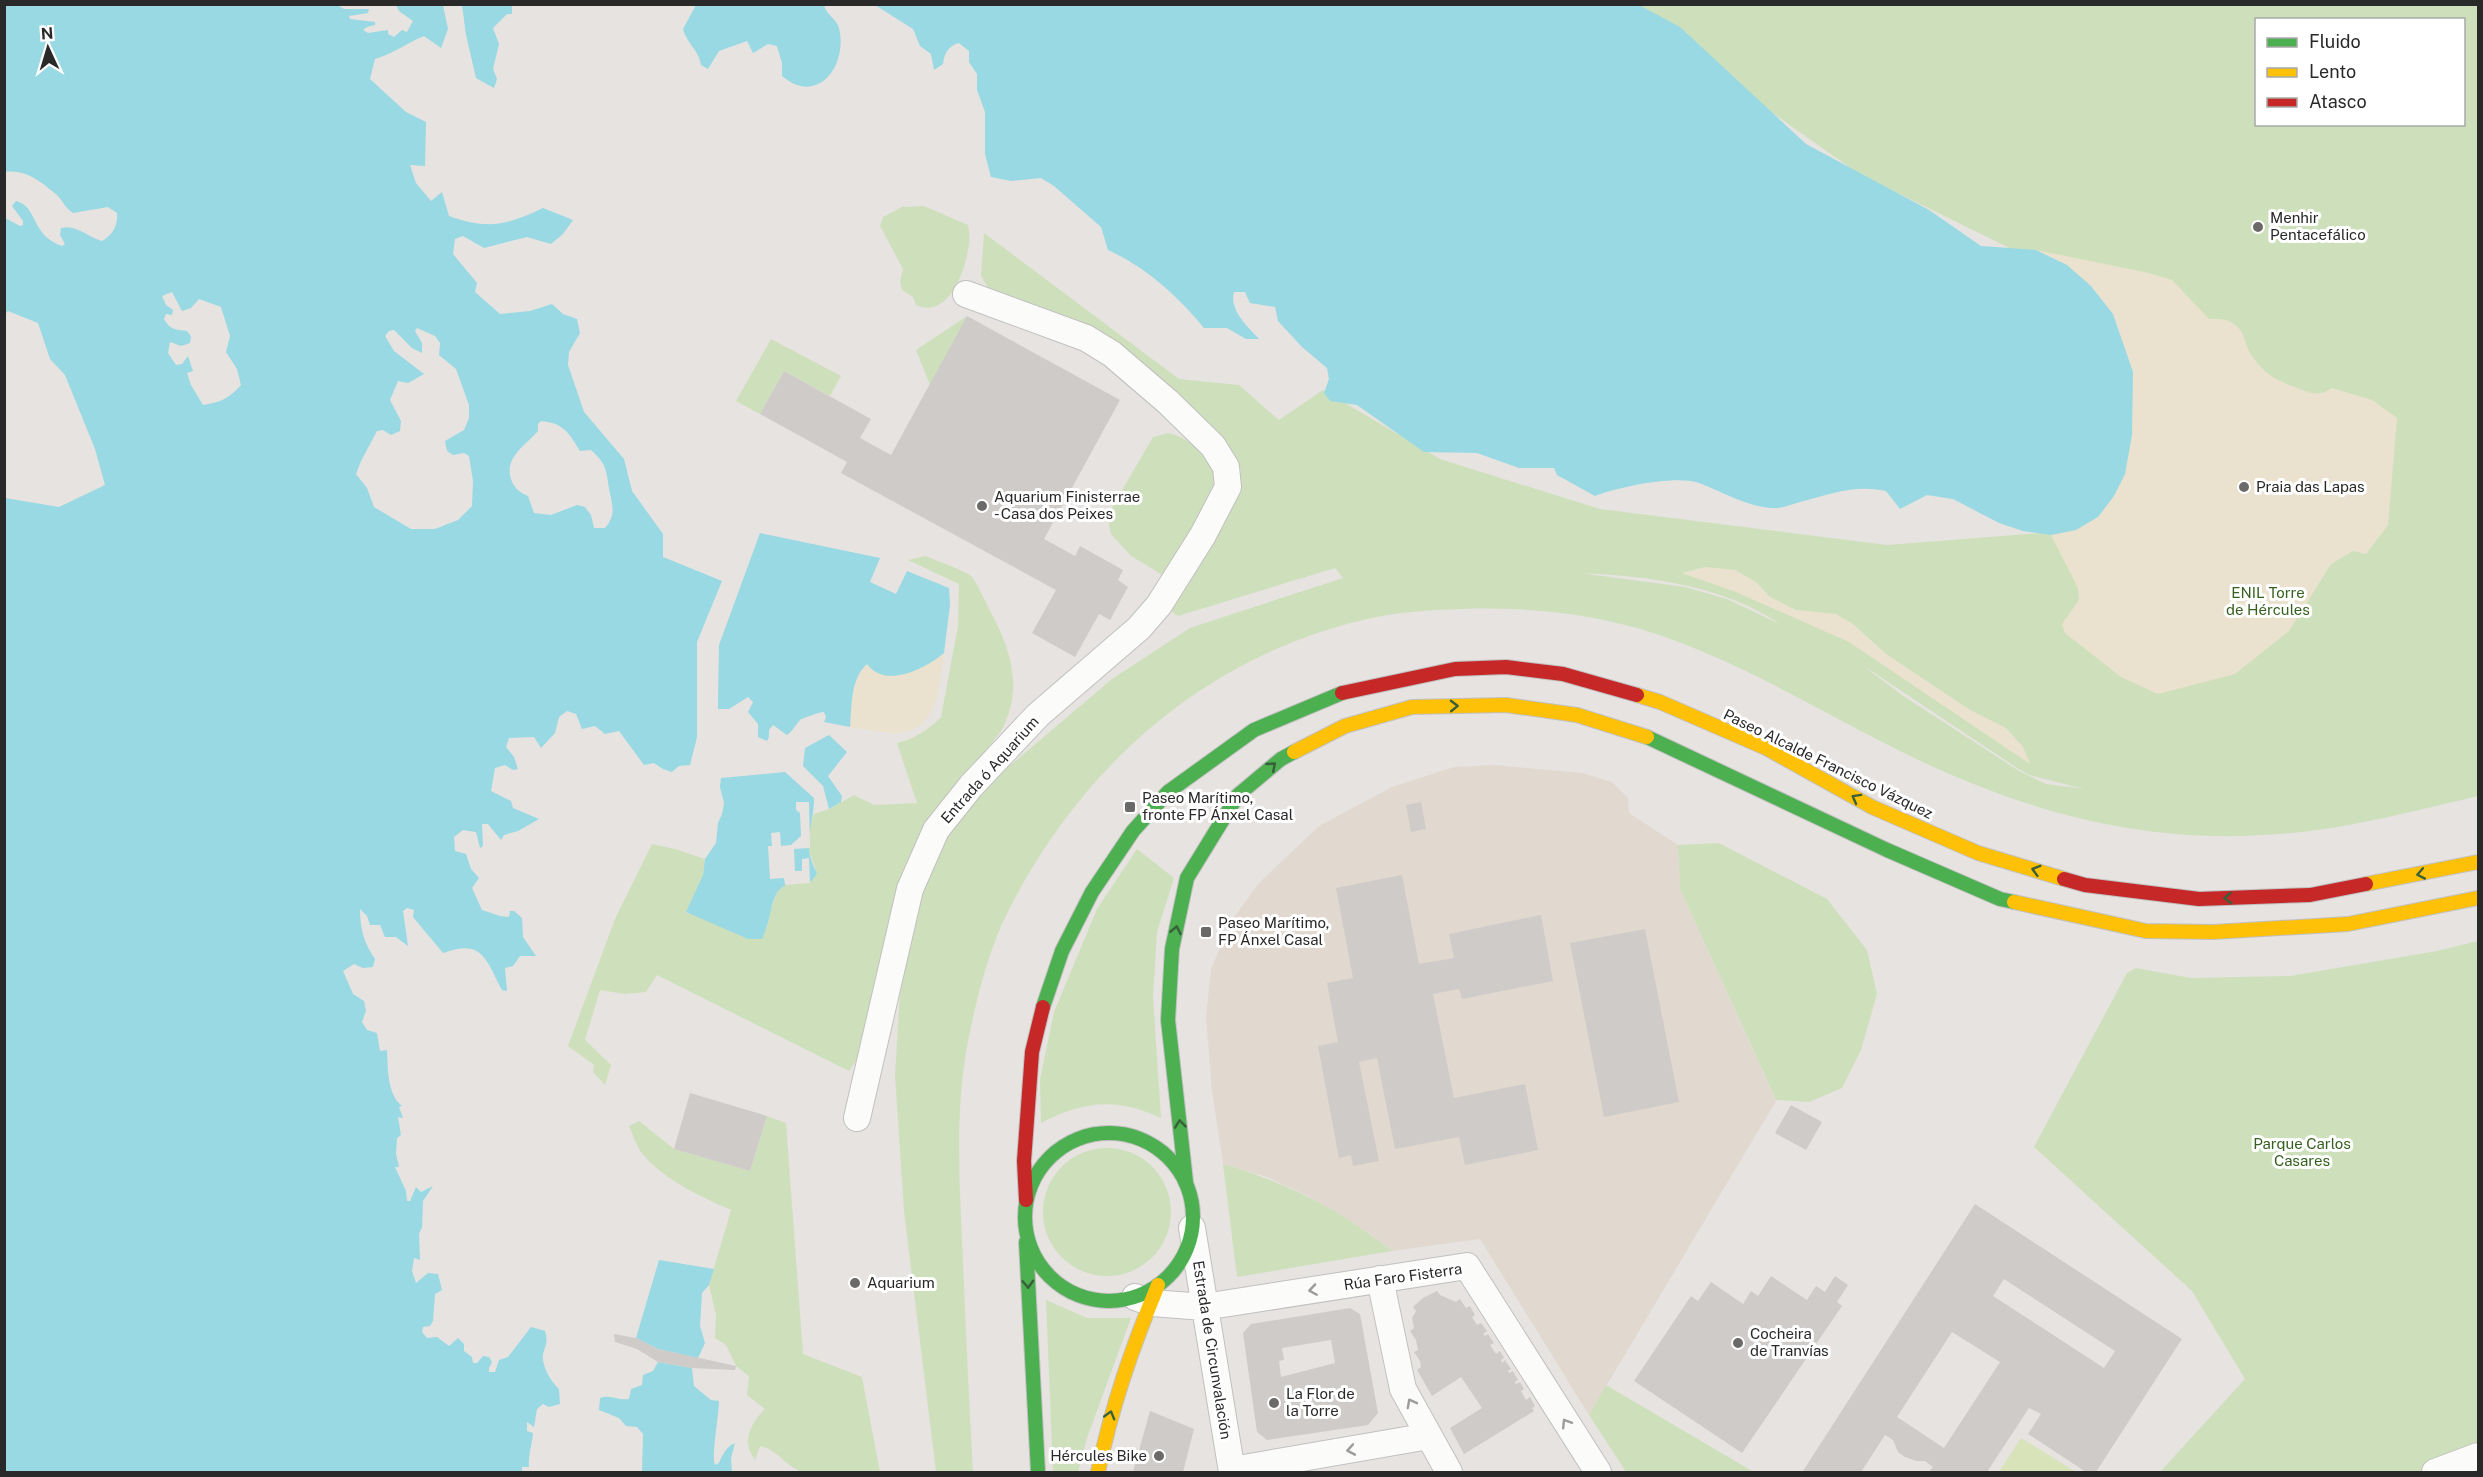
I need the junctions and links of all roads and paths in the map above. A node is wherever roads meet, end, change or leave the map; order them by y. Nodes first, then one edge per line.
1 (966, 294) dead end
2 (2478, 862) edge
3 (2478, 898) edge
4 (857, 1118) dead end
5 (1186, 1182) junction
6 (1026, 1200) junction
7 (1025, 1225) junction
8 (1192, 1228) junction
9 (1380, 1279) junction
10 (1148, 1295) junction
11 (1204, 1307) junction
12 (1429, 1436) junction
13 (2478, 1455) edge
14 (1232, 1471) edge
15 (1038, 1473) edge
16 (1098, 1473) edge
17 (1449, 1473) edge
18 (1598, 1473) edge
19 (2434, 1473) edge

1 - 4 street, Entrada ó Aquarium
2 -> 6 main road, Paseo Alcalde Francisco Vázquez
5 -> 3 main road
5 - 6 main road
5 - 8 main road
6 - 7 main road
7 - 10 main road
7 -> 15 main road
8 - 10 main road
8 - 11 street, Estrada de Circunvalación
9 -> 11 street, Rúa Faro Fisterra
12 -> 9 street
18 -> 9 street, Rúa Faro Fisterra
10 - 11 street, Rúa Faro Fisterra
16 -> 10 main road
11 - 14 street, Estrada de Circunvalación
12 -> 14 street
12 - 17 street
13 - 19 street

